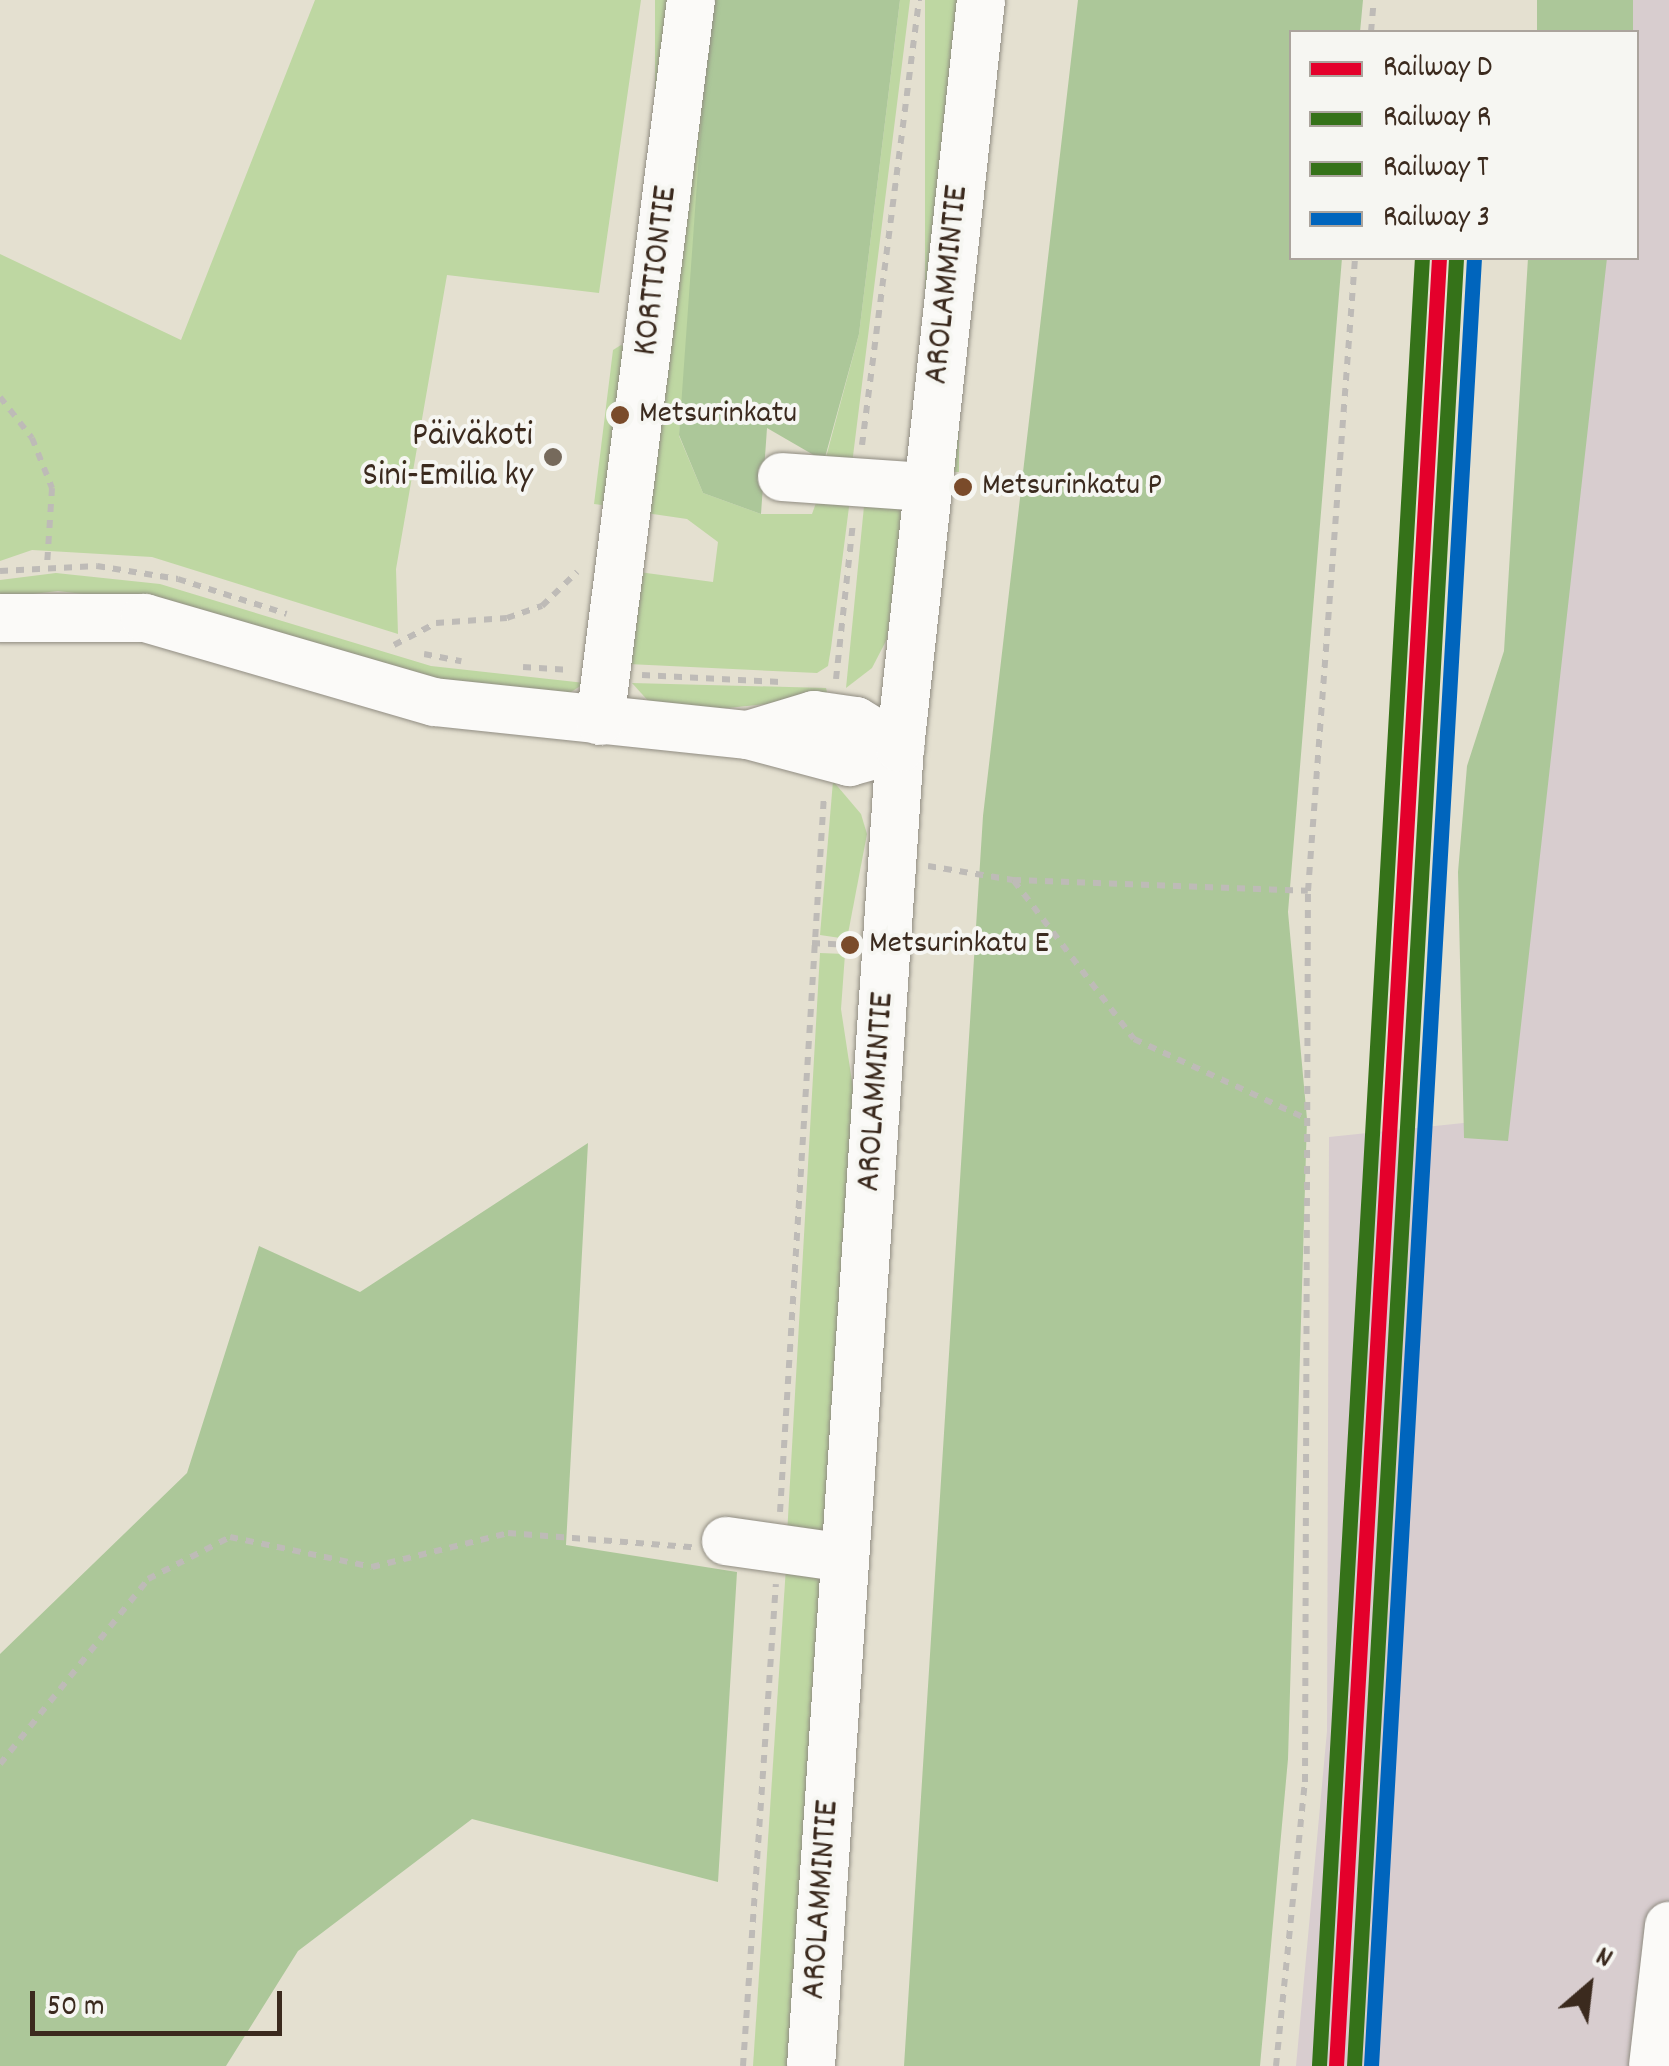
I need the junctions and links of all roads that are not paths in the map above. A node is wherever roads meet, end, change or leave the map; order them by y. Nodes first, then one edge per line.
1 (691, 0) edge
2 (981, 0) edge
3 (782, 478) dead end
4 (926, 487) junction
5 (0, 618) edge
6 (600, 721) junction
7 (900, 748) junction
8 (726, 1541) road end
9 (845, 1558) junction
10 (1669, 1926) edge
11 (811, 2066) edge
12 (1653, 2066) edge

1 - 6 street, KORTTIONTIE
2 - 4 street, AROLAMMINTIE
3 - 4 street
4 - 7 street, AROLAMMINTIE
5 - 6 street
6 - 7 street
7 - 9 street, AROLAMMINTIE
8 - 9 street
9 - 11 street, AROLAMMINTIE
10 - 12 street

